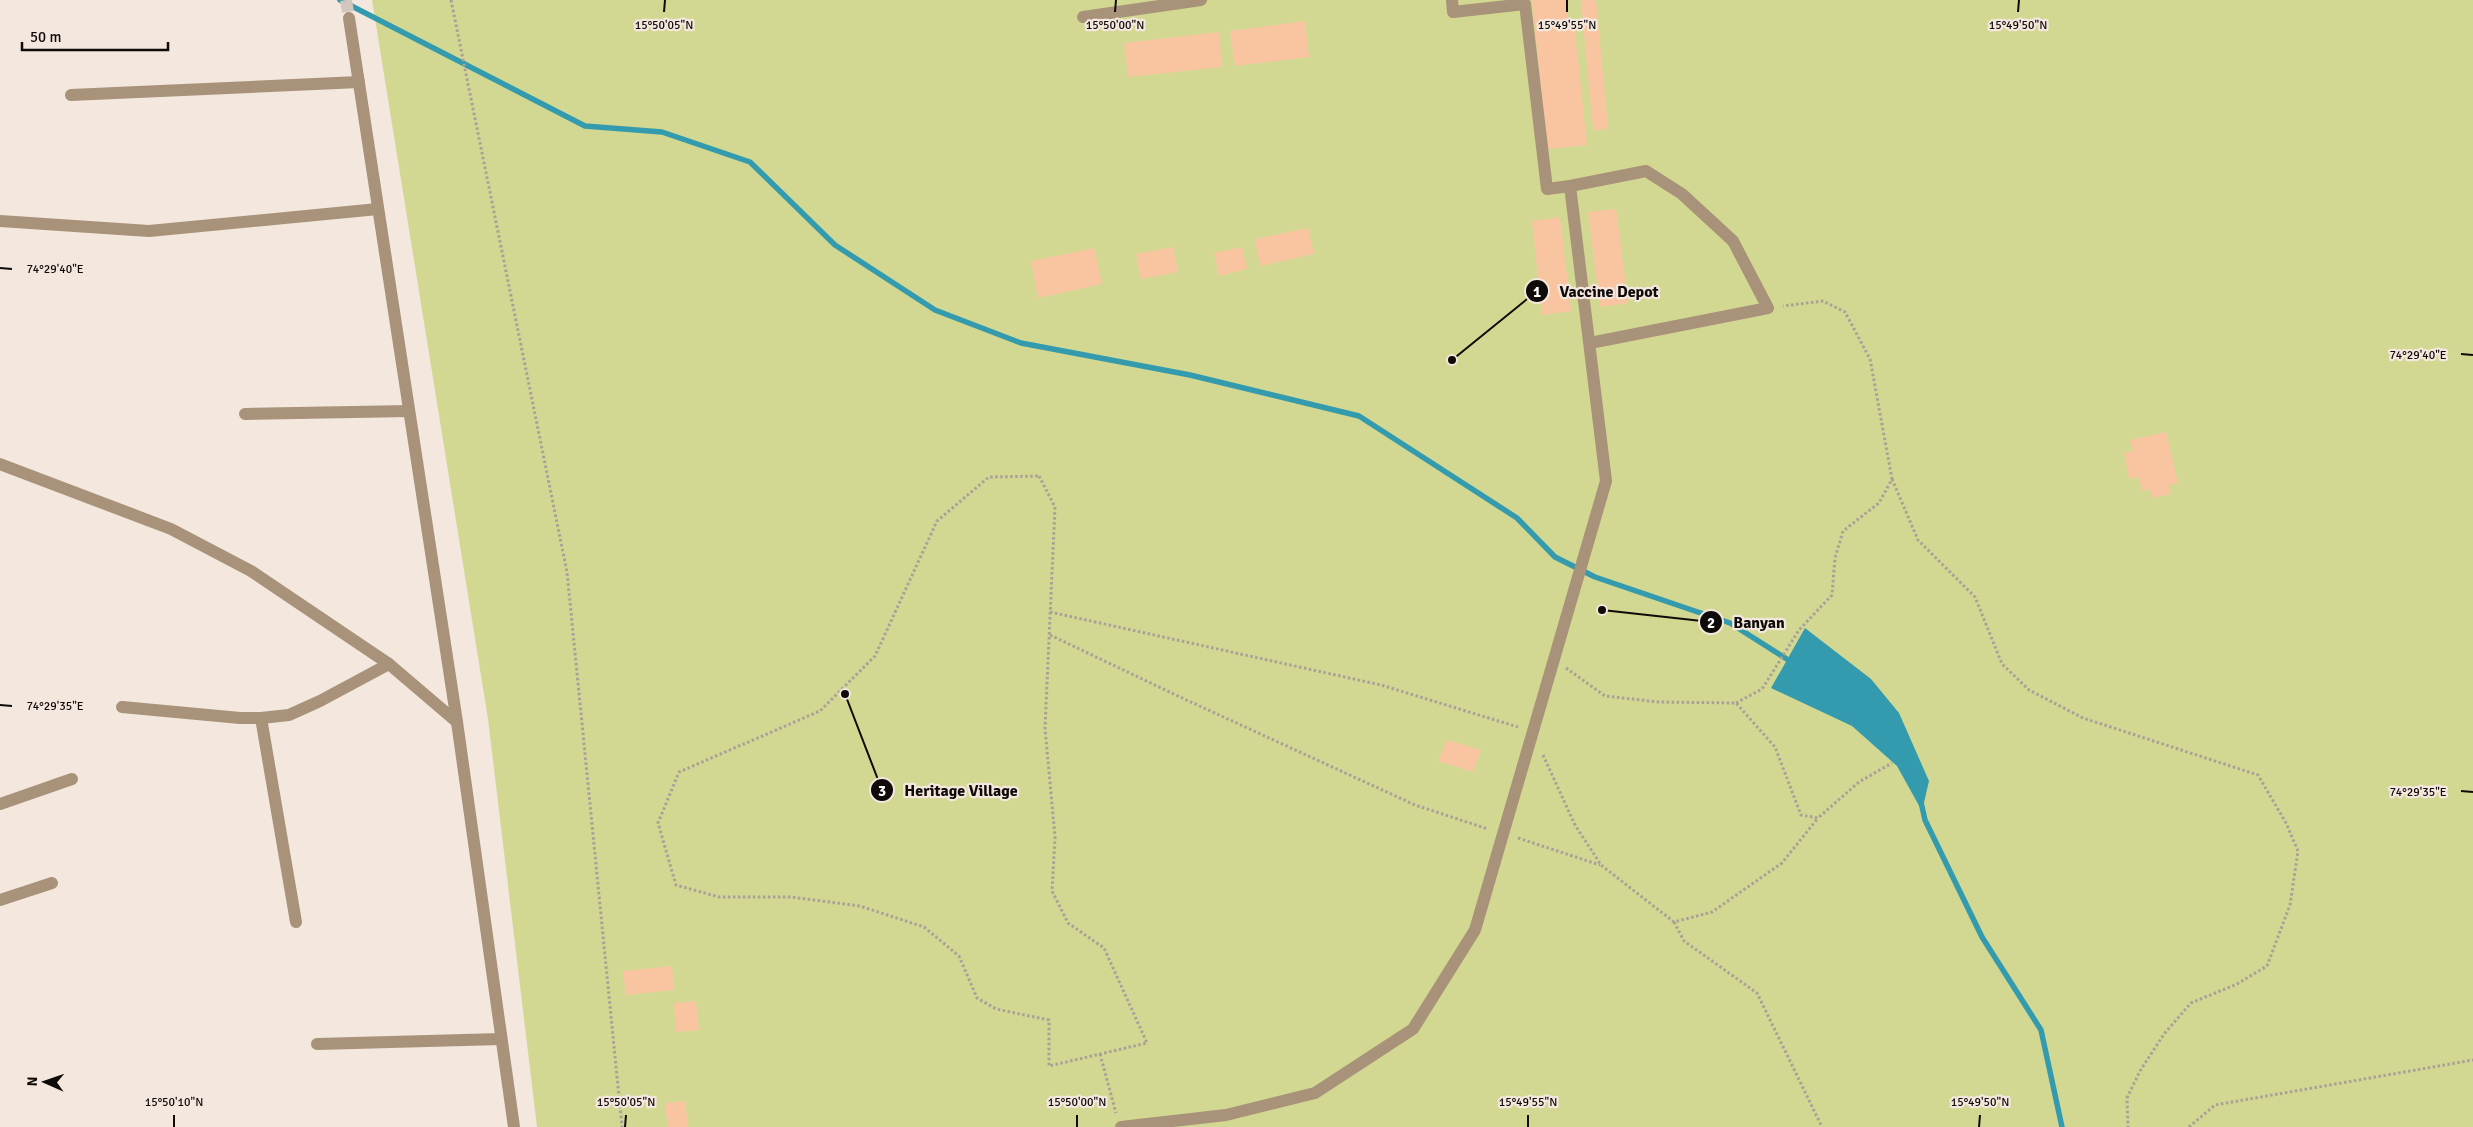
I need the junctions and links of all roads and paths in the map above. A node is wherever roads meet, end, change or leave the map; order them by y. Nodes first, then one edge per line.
1 (452, 0) edge
2 (1201, 0) edge
3 (1452, 0) edge
4 (1083, 17) dead end
5 (349, 18) tunnel mouth
6 (359, 82) junction
7 (71, 95) dead end
8 (1570, 186) junction
9 (378, 209) junction
10 (0, 221) edge
11 (1768, 308) junction
12 (1590, 343) junction
13 (409, 411) junction
14 (245, 414) dead end
15 (0, 464) edge
16 (1892, 479) junction
17 (1050, 612) junction
18 (1050, 635) junction
19 (1554, 659) junction
20 (389, 664) junction
21 (1736, 703) junction
22 (122, 707) dead end
23 (261, 718) junction
24 (457, 722) junction
25 (1533, 732) junction
26 (1892, 763) dead end
27 (72, 780) dead end
28 (0, 804) edge
29 (1818, 818) junction
30 (1503, 834) junction
31 (1601, 865) junction
32 (52, 883) dead end
33 (0, 900) edge
34 (296, 922) dead end
35 (1674, 922) junction
36 (501, 1039) junction
37 (317, 1044) dead end
38 (1100, 1054) junction
39 (2473, 1060) edge
40 (1119, 1122) edge
41 (514, 1127) edge
42 (622, 1127) edge
43 (1822, 1127) edge
44 (2128, 1127) edge
45 (2189, 1127) edge

1 - 42 path
2 - 4 street
3 - 8 street
5 - 6 street
6 - 7 street
6 - 9 street
8 - 11 street
8 - 12 street
9 - 10 street
9 - 13 street
11 - 12 street
11 - 16 path
12 - 19 street
13 - 14 street
13 - 24 street
15 - 20 street
16 - 21 path
16 - 44 path
17 - 18 path
17 - 25 path
17 - 38 path
18 - 30 path
18 - 38 path
19 - 21 path
19 - 25 street
20 - 23 street
20 - 24 street
21 - 29 path
22 - 23 street
23 - 34 street
24 - 36 street
25 - 30 street
25 - 31 path
26 - 29 path
27 - 28 street
29 - 35 path
30 - 31 path
30 - 40 street
31 - 35 path
32 - 33 street
35 - 43 path
36 - 37 street
36 - 41 street
38 - 40 path
39 - 45 path

